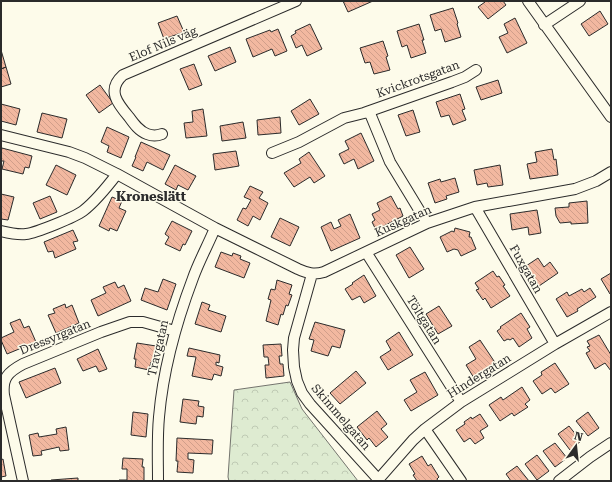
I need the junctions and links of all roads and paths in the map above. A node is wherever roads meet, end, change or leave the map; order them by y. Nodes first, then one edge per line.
1 (296, 1) edge
2 (528, 1) edge
3 (580, 1) edge
4 (544, 25) junction
5 (476, 70) dead end
6 (369, 111) junction
7 (611, 117) edge
8 (162, 134) dead end
9 (1, 135) edge
10 (272, 153) dead end
11 (611, 172) edge
12 (117, 174) junction
13 (475, 207) junction
14 (427, 223) junction
15 (215, 228) junction
16 (1, 231) edge
17 (366, 252) junction
18 (312, 274) junction
19 (611, 312) edge
20 (175, 331) junction
21 (555, 344) junction
22 (461, 402) junction
23 (425, 429) junction
24 (611, 443) edge
25 (377, 480) edge
26 (23, 481) edge
27 (158, 481) edge
28 (461, 481) edge
29 (559, 481) edge

1 - 8 street, Elof Nils väg
2 - 4 street
3 - 4 street
4 - 7 street
5 - 6 street, Kvickrotsgatan
6 - 10 street, Kvickrotsgatan
6 - 14 street, Kvickrotsgatan
9 - 12 street
11 - 13 street, Kuskgatan
12 - 15 street
12 - 16 street
13 - 14 street, Kuskgatan
13 - 21 street, Fuxgatan
14 - 17 street, Kuskgatan
15 - 18 street
15 - 20 street, Travgatan
17 - 18 street, Kuskgatan
17 - 22 street, Töltgatan
18 - 25 street, Skimmelgatan
19 - 21 street, Hindergatan
20 - 26 street, Dressyrgatan
20 - 27 street, Travgatan
21 - 22 street, Hindergatan
22 - 23 street, Hindergatan
23 - 25 street, Hindergatan
23 - 28 street
24 - 29 street

